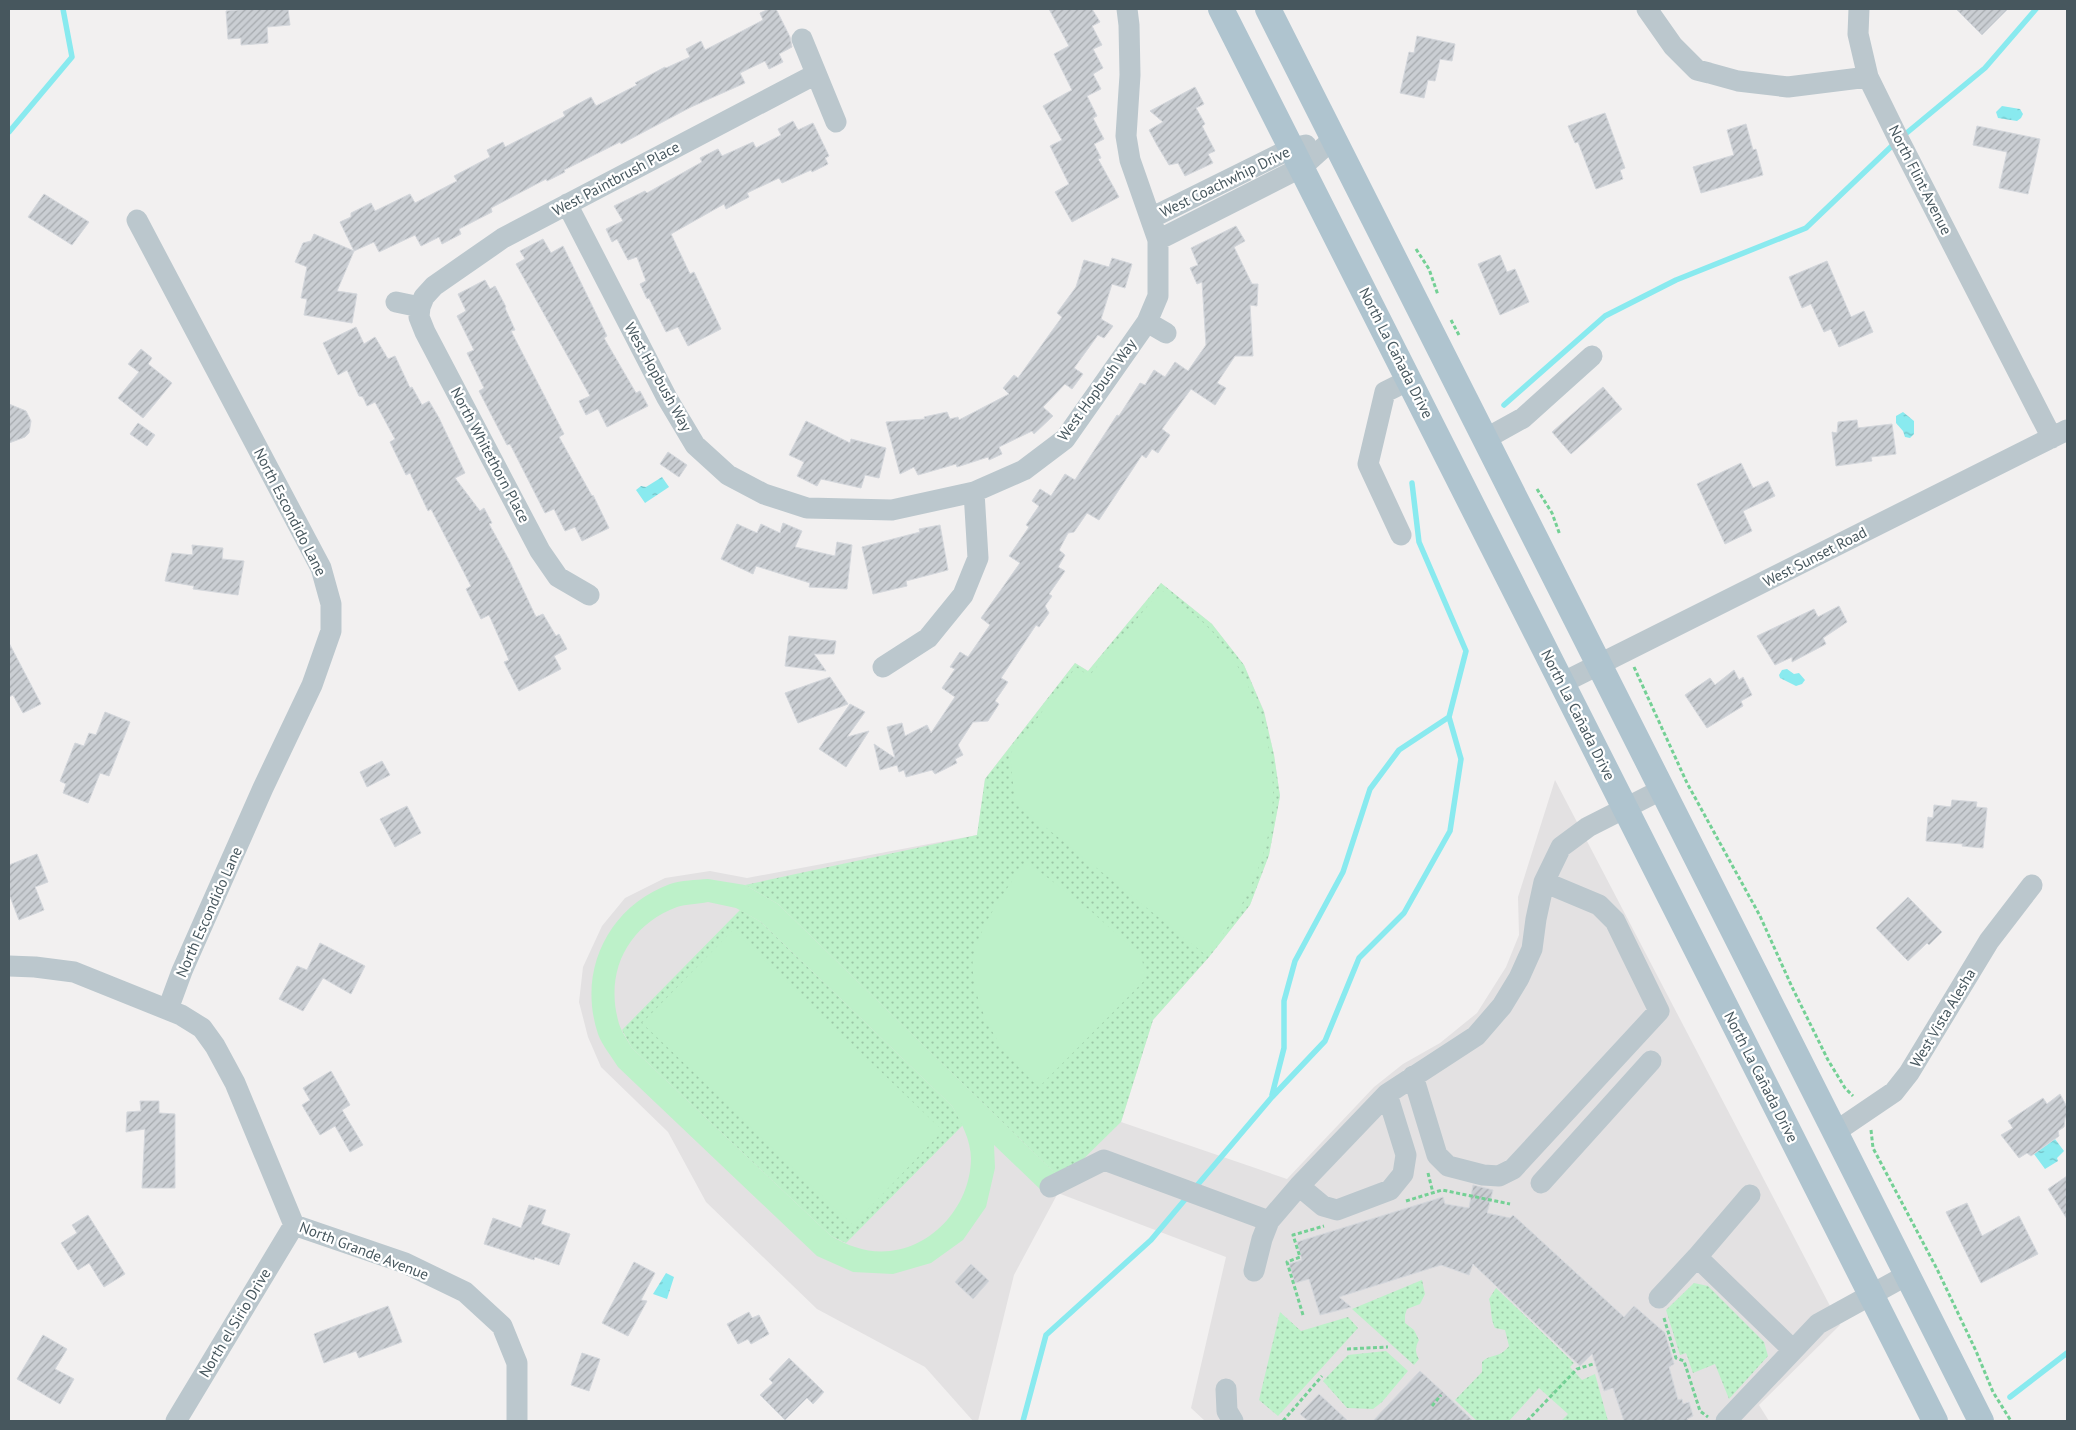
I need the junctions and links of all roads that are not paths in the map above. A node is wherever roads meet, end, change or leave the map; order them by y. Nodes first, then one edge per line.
1 (1127, 9) edge
2 (1221, 9) edge
3 (1268, 9) edge
4 (1647, 9) edge
5 (1859, 9) edge
6 (802, 39) dead end
7 (816, 74) junction
8 (1868, 76) junction
9 (836, 122) dead end
10 (1333, 139) junction
11 (1297, 158) junction
12 (567, 204) junction
13 (1151, 218) junction
14 (138, 220) dead end
15 (1158, 240) junction
16 (396, 302) dead end
17 (422, 302) junction
18 (1147, 322) junction
19 (1166, 333) dead end
20 (1592, 356) dead end
21 (1409, 380) junction
22 (2060, 434) edge
23 (1485, 440) junction
24 (974, 492) junction
25 (1401, 535) dead end
26 (589, 595) dead end
27 (1599, 665) junction
28 (884, 667) dead end
29 (1562, 683) junction
30 (1661, 790) junction
31 (1625, 808) junction
32 (1544, 882) junction
33 (2032, 885) dead end
34 (9, 966) edge
35 (175, 1012) junction
36 (1650, 1061) dead end
37 (1413, 1076) junction
38 (1388, 1094) junction
39 (1835, 1132) junction
40 (1541, 1183) dead end
41 (1299, 1186) junction
42 (1050, 1187) dead end
43 (1750, 1196) dead end
44 (1269, 1221) junction
45 (294, 1225) junction
46 (1697, 1257) junction
47 (1254, 1270) dead end
48 (1907, 1275) junction
49 (1870, 1294) junction
50 (1662, 1308) road end
51 (1793, 1350) junction
52 (1226, 1389) dead end
53 (176, 1421) edge
54 (517, 1421) edge
55 (1234, 1421) edge
56 (1726, 1421) edge
57 (1935, 1421) edge
58 (1980, 1421) edge

1 - 13 street, West Hopbush Way
2 - 11 main road, North La Cañada Drive
3 - 10 main road
4 - 8 street
5 - 8 street, North Flint Avenue
6 - 7 street
7 - 9 street
7 - 12 street, West Paintbrush Place
8 - 22 street, North Flint Avenue
10 - 11 street, West Coachwhip Drive
10 - 23 main road
11 - 13 street, West Coachwhip Drive
11 - 15 street, West Coachwhip Drive
11 - 21 main road, North La Cañada Drive
12 - 17 street, West Paintbrush Place
12 - 24 street, West Hopbush Way
13 - 15 street, West Hopbush Way
14 - 35 street, North Escondido Lane
15 - 18 street, West Hopbush Way
16 - 17 street
17 - 26 street, North Whitethorn Place
18 - 19 street
18 - 24 street, West Hopbush Way
20 - 23 street
21 - 25 street
21 - 29 main road, North La Cañada Drive
22 - 27 street, West Sunset Road
23 - 27 main road
24 - 28 street
27 - 29 street, West Sunset Road
27 - 30 main road
29 - 31 main road, North La Cañada Drive
30 - 31 street
30 - 39 main road
31 - 32 street
31 - 49 main road, North La Cañada Drive
32 - 37 street
32 - 37 street
33 - 39 street, West Vista Alesha
34 - 35 street, North Grande Avenue
35 - 45 street, North Grande Avenue
36 - 40 street
37 - 38 street
38 - 41 street
38 - 41 street
39 - 48 main road
41 - 44 street
42 - 44 street
43 - 46 street
44 - 47 street
45 - 53 street, North el Sirio Drive
45 - 54 street, North Grande Avenue
46 - 50 street
46 - 51 street
48 - 49 street
48 - 58 main road
49 - 51 street
49 - 57 main road, North La Cañada Drive
51 - 56 street
52 - 55 street

